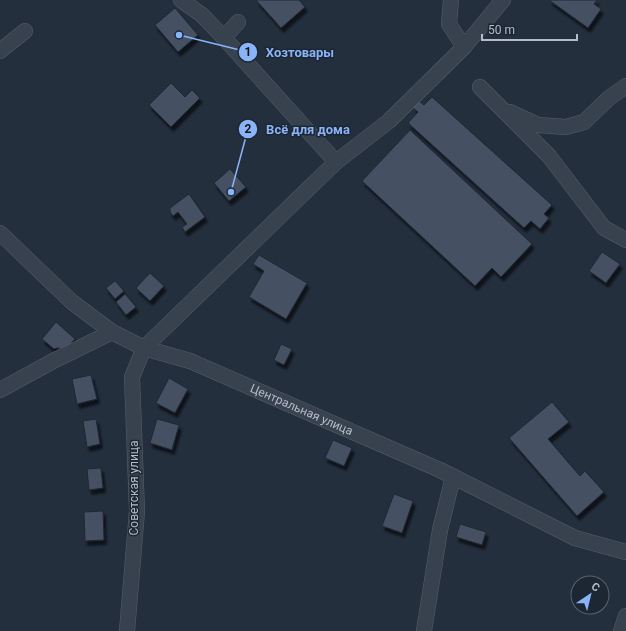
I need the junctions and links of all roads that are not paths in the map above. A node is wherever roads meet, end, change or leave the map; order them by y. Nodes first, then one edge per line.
1 (181, 0) edge
2 (451, 0) edge
3 (503, 0) edge
4 (238, 22) dead end
5 (25, 32) dead end
6 (224, 38) junction
7 (464, 47) junction
8 (0, 52) edge
9 (626, 86) edge
10 (480, 87) dead end
11 (501, 108) junction
12 (331, 141) dead end
13 (336, 162) junction
14 (0, 233) edge
15 (626, 240) edge
16 (112, 332) junction
17 (144, 348) junction
18 (0, 390) edge
19 (453, 476) junction
20 (626, 552) edge
21 (626, 616) edge
22 (127, 631) edge
23 (424, 631) edge
24 (621, 631) edge

1 - 6 street
2 - 7 street
3 - 7 street
4 - 6 street
5 - 8 street
6 - 13 street
7 - 13 street
9 - 11 street
10 - 11 street
11 - 15 street
12 - 13 street
13 - 17 street
14 - 16 street, Центральная улица
16 - 17 street, Центральная улица
16 - 18 street
17 - 19 street, Центральная улица
17 - 22 street, Советская улица
19 - 20 street, Центральная улица
19 - 23 street
21 - 24 street

